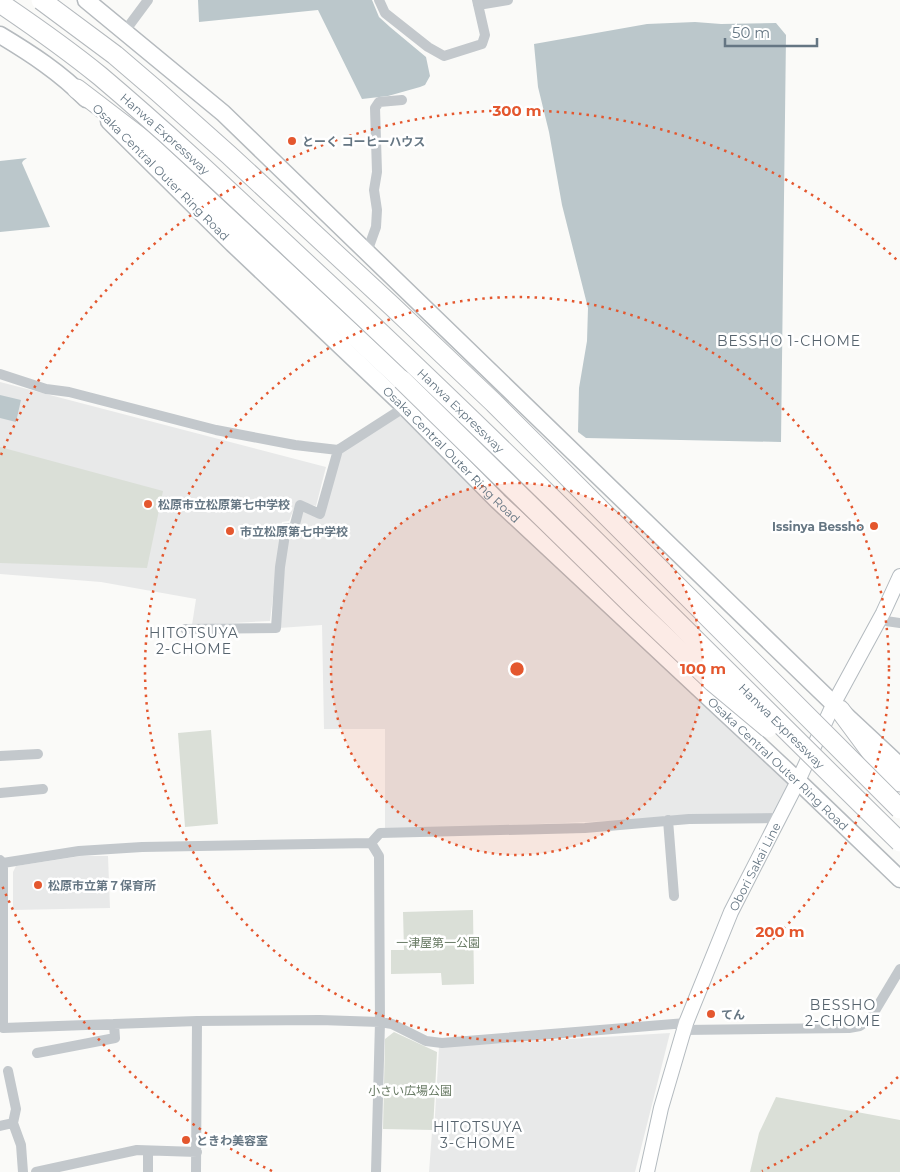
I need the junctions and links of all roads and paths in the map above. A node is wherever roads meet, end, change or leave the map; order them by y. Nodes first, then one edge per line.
1 (41, 0) edge
2 (86, 0) edge
3 (148, 0) edge
4 (379, 0) edge
5 (508, 0) edge
6 (0, 3) edge
7 (477, 3) edge
8 (124, 31) junction
9 (0, 35) edge
10 (77, 89) junction
11 (402, 100) dead end
12 (367, 252) junction
13 (0, 374) edge
14 (405, 407) junction
15 (338, 450) junction
16 (900, 576) edge
17 (879, 620) junction
18 (900, 623) edge
19 (184, 629) dead end
20 (837, 707) junction
21 (38, 754) dead end
22 (0, 756) edge
23 (900, 766) edge
24 (798, 781) junction
25 (900, 782) edge
26 (842, 786) junction
27 (43, 789) dead end
28 (0, 793) edge
29 (900, 809) edge
30 (779, 818) junction
31 (668, 820) junction
32 (900, 842) edge
33 (371, 844) junction
34 (2, 862) edge
35 (900, 878) edge
36 (674, 896) dead end
37 (2, 933) edge
38 (900, 969) edge
39 (1, 997) edge
40 (197, 1021) junction
41 (380, 1022) junction
42 (114, 1024) junction
43 (685, 1027) junction
44 (37, 1053) dead end
45 (8, 1071) dead end
46 (12, 1123) junction
47 (0, 1126) edge
48 (148, 1151) junction
49 (196, 1152) junction
50 (24, 1172) edge
51 (36, 1172) edge
52 (148, 1172) edge
53 (196, 1172) edge
54 (376, 1172) edge
55 (647, 1172) edge

1 - 29 highway, Hanwa Expressway, bridge
2 - 8 main road
3 - 8 street
4 - 7 street
5 - 7 street
6 - 26 highway, Hanwa Expressway, bridge
8 - 12 main road
9 - 10 main road, Osaka Central Outer Ring Road
10 - 14 main road, Osaka Central Outer Ring Road
10 - 26 highway, bridge
11 - 12 street
12 - 20 main road
13 - 15 street
14 - 15 street
14 - 24 main road, Osaka Central Outer Ring Road
15 - 19 street
16 - 17 main road, Obori Sakai Line
17 - 18 street
17 - 20 main road, Obori Sakai Line
20 - 23 main road
20 - 24 main road, Obori Sakai Line
20 - 25 highway
21 - 22 street
24 - 30 main road, Obori Sakai Line
24 - 35 main road, Osaka Central Outer Ring Road
26 - 32 highway, Hanwa Expressway, bridge
27 - 28 street
30 - 31 street
30 - 43 main road, Obori Sakai Line
31 - 33 street
31 - 36 street
33 - 34 street
33 - 41 street
34 - 37 street
37 - 39 street
38 - 43 street
39 - 42 street
40 - 41 street
40 - 42 street
40 - 49 street
41 - 43 street
41 - 54 street
42 - 44 street
43 - 55 main road, Obori Sakai Line
45 - 46 street
46 - 47 street
46 - 50 street
48 - 49 street
48 - 51 street
48 - 52 street
49 - 53 street

